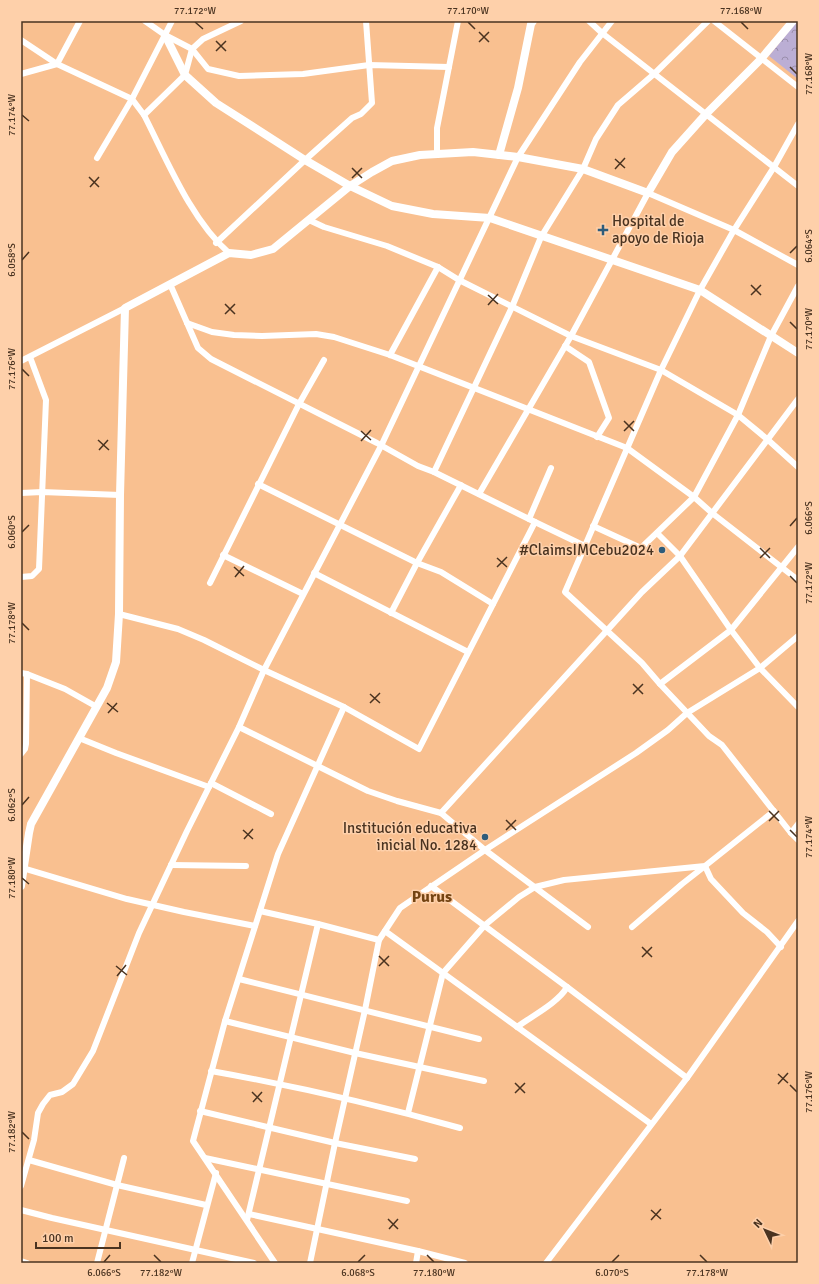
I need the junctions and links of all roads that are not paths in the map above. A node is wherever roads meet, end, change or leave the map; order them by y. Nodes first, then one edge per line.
1 (80, 21) edge
2 (145, 21) edge
3 (172, 21) edge
4 (241, 21) edge
5 (366, 21) edge
6 (458, 21) edge
7 (533, 21) edge
8 (589, 21) edge
9 (612, 21) edge
10 (708, 21) edge
11 (714, 21) edge
12 (793, 21) edge
13 (602, 33) junction
14 (165, 35) junction
15 (21, 40) edge
16 (192, 49) junction
17 (760, 59) junction
18 (57, 64) junction
19 (369, 65) junction
20 (449, 67) junction
21 (21, 74) edge
22 (184, 74) junction
23 (654, 74) junction
24 (798, 87) edge
25 (132, 99) junction
26 (706, 114) junction
27 (144, 115) junction
28 (798, 124) edge
29 (437, 154) junction
30 (499, 155) junction
31 (518, 156) junction
32 (97, 158) dead end
33 (305, 160) junction
34 (774, 167) junction
35 (583, 169) junction
36 (350, 186) junction
37 (798, 186) edge
38 (648, 193) junction
39 (490, 218) junction
40 (309, 220) junction
41 (734, 230) junction
42 (541, 237) junction
43 (216, 242) junction
44 (229, 254) junction
45 (612, 260) junction
46 (798, 265) edge
47 (438, 266) junction
48 (459, 280) junction
49 (170, 284) junction
50 (798, 286) edge
51 (700, 290) junction
52 (512, 307) junction
53 (125, 308) junction
54 (187, 323) junction
55 (571, 336) junction
56 (771, 336) junction
57 (564, 346) junction
58 (798, 353) edge
59 (390, 356) junction
60 (30, 357) junction
61 (324, 360) dead end
62 (21, 361) edge
63 (418, 366) junction
64 (661, 370) junction
65 (474, 390) junction
66 (798, 399) edge
67 (299, 404) junction
68 (527, 410) junction
69 (738, 415) junction
70 (597, 437) junction
71 (767, 439) junction
72 (381, 446) junction
73 (627, 448) junction
74 (798, 467) edge
75 (551, 468) dead end
76 (434, 472) junction
77 (258, 484) junction
78 (461, 485) junction
79 (21, 492) edge
80 (42, 492) junction
81 (479, 494) junction
82 (120, 495) junction
83 (694, 497) junction
84 (712, 513) junction
85 (532, 520) junction
86 (339, 524) junction
87 (593, 526) junction
88 (657, 533) junction
89 (585, 546) junction
90 (798, 547) edge
91 (224, 555) junction
92 (680, 556) junction
93 (417, 563) junction
94 (781, 568) junction
95 (314, 573) junction
96 (21, 578) edge
97 (798, 580) edge
98 (210, 583) dead end
99 (303, 594) junction
100 (493, 604) junction
101 (392, 613) junction
102 (119, 614) junction
103 (607, 630) junction
104 (730, 630) junction
105 (798, 636) edge
106 (468, 652) junction
107 (760, 668) junction
108 (264, 670) junction
109 (24, 673) edge
110 (660, 684) junction
111 (97, 707) junction
112 (344, 707) junction
113 (798, 707) edge
114 (687, 713) junction
115 (239, 727) junction
116 (79, 738) junction
117 (21, 754) edge
118 (317, 766) junction
119 (210, 785) junction
120 (774, 811) junction
121 (441, 813) junction
122 (271, 814) dead end
123 (798, 824) edge
124 (791, 833) junction
125 (798, 840) edge
126 (484, 850) junction
127 (171, 865) junction
128 (246, 866) dead end
129 (705, 866) junction
130 (23, 868) junction
131 (21, 886) edge
132 (431, 886) junction
133 (535, 888) junction
134 (153, 905) junction
135 (260, 911) junction
136 (798, 921) edge
137 (318, 924) junction
138 (255, 926) junction
139 (485, 926) junction
140 (588, 927) dead end
141 (632, 927) dead end
142 (385, 932) junction
143 (379, 940) junction
144 (781, 947) junction
145 (443, 973) junction
146 (239, 979) junction
147 (567, 987) junction
148 (302, 994) junction
149 (365, 1010) junction
150 (225, 1021) junction
151 (430, 1027) junction
152 (518, 1027) junction
153 (292, 1037) junction
154 (479, 1039) dead end
155 (354, 1053) junction
156 (420, 1067) junction
157 (211, 1071) junction
158 (687, 1078) junction
159 (484, 1081) dead end
160 (280, 1084) junction
161 (345, 1098) junction
162 (200, 1111) junction
163 (408, 1113) junction
164 (651, 1124) junction
165 (270, 1128) junction
166 (460, 1128) dead end
167 (335, 1143) junction
168 (124, 1158) dead end
169 (205, 1158) junction
170 (415, 1159) dead end
171 (29, 1160) junction
172 (259, 1170) junction
173 (216, 1173) junction
174 (117, 1185) junction
175 (327, 1185) junction
176 (21, 1186) edge
177 (407, 1201) dead end
178 (206, 1205) junction
179 (21, 1210) edge
180 (248, 1217) junction
181 (106, 1229) junction
182 (317, 1229) junction
183 (195, 1250) junction
184 (418, 1251) junction
185 (21, 1261) edge
186 (27, 1263) edge
187 (97, 1263) edge
188 (192, 1263) edge
189 (254, 1263) edge
190 (275, 1263) edge
191 (310, 1263) edge
192 (416, 1263) edge
193 (465, 1263) edge
194 (546, 1263) edge

1 - 18 street
2 - 14 street
3 - 14 street
4 - 16 street
5 - 19 street
6 - 20 street
7 - 30 street
8 - 13 street
9 - 13 street
10 - 23 street
11 - 17 street
12 - 17 street
13 - 23 street
13 - 31 street
14 - 16 street
14 - 22 street
14 - 25 street
15 - 18 street
16 - 19 street
16 - 22 street
17 - 24 street
17 - 26 street
18 - 21 street
18 - 25 street
19 - 20 street
19 - 33 street
20 - 29 street
22 - 27 street
22 - 33 street
23 - 26 street
23 - 35 street
25 - 27 street
25 - 32 street
26 - 34 street
26 - 38 street
27 - 43 street
28 - 34 street
29 - 30 street
29 - 36 street
30 - 31 street
31 - 35 street
31 - 39 street
33 - 36 street
33 - 43 street
34 - 37 street
34 - 41 street
35 - 38 street
35 - 42 street
36 - 39 street
36 - 40 street
38 - 41 street
38 - 45 street
39 - 42 street
39 - 48 street
40 - 44 street
40 - 47 street
41 - 46 street
41 - 51 street
42 - 45 street
42 - 52 street
43 - 44 street
44 - 49 street
45 - 51 street
45 - 55 street
47 - 48 street
47 - 59 street
48 - 52 street
48 - 63 street
49 - 53 street
49 - 54 street
50 - 56 street
51 - 56 street
51 - 64 street
52 - 55 street
52 - 65 street
53 - 60 street
53 - 82 street
54 - 59 street
54 - 67 street
55 - 57 street
55 - 64 street
56 - 58 street
56 - 69 street
57 - 68 street
57 - 70 street
59 - 63 street
60 - 62 street
60 - 80 street
61 - 67 street
63 - 65 street
63 - 72 street
64 - 69 street
64 - 73 street
65 - 68 street
65 - 76 street
66 - 71 street
67 - 72 street
67 - 77 street
68 - 70 street
68 - 81 street
69 - 71 street
69 - 83 street
70 - 73 street
71 - 74 street
71 - 84 street
72 - 76 street
72 - 86 street
73 - 83 street
73 - 87 street
75 - 85 street
76 - 78 street
77 - 86 street
77 - 91 street
78 - 81 street
78 - 93 street
79 - 80 street
80 - 82 street
80 - 96 street
81 - 85 street
82 - 102 street
83 - 84 street
83 - 88 street
84 - 92 street
84 - 94 street
85 - 89 street
85 - 100 street
86 - 93 street
86 - 95 street
87 - 88 street
87 - 89 street
88 - 92 street
89 - 103 street
90 - 94 street
91 - 98 street
91 - 99 street
92 - 103 street
92 - 104 street
93 - 100 street
93 - 101 street
94 - 97 street
94 - 104 street
95 - 99 street
95 - 101 street
99 - 108 street
100 - 106 street
101 - 106 street
102 - 108 street
102 - 111 street
103 - 110 street
103 - 121 street
104 - 107 street
104 - 110 street
105 - 107 street
106 - 112 street
107 - 113 street
107 - 114 street
108 - 112 street
108 - 115 street
109 - 111 street
109 - 117 street
110 - 114 street
111 - 116 street
112 - 118 street
114 - 120 street
114 - 126 street
115 - 118 street
115 - 119 street
116 - 119 street
116 - 130 street
118 - 121 street
118 - 135 street
119 - 122 street
119 - 127 street
120 - 124 street
120 - 129 street
121 - 126 street
123 - 124 street
124 - 125 street
126 - 132 street
126 - 133 street
127 - 128 street
127 - 134 street
129 - 133 street
129 - 141 street
129 - 144 street
130 - 131 street
130 - 134 street
132 - 139 street
132 - 142 street
133 - 139 street
133 - 140 street
134 - 138 street
134 - 171 street
135 - 137 street
135 - 138 street
136 - 144 street
137 - 143 street
137 - 148 street
138 - 146 street
139 - 145 street
139 - 147 street
142 - 143 street
142 - 145 street
143 - 149 street
144 - 158 street
145 - 151 street
145 - 152 street
146 - 148 street
146 - 150 street
147 - 152 street
147 - 158 street
148 - 149 street
148 - 153 street
149 - 151 street
149 - 155 street
150 - 153 street
150 - 157 street
151 - 154 street
151 - 156 street
152 - 164 street
153 - 155 street
153 - 160 street
155 - 156 street
155 - 161 street
156 - 159 street
156 - 163 street
157 - 160 street
157 - 162 street
158 - 164 street
160 - 161 street
160 - 165 street
161 - 163 street
161 - 167 street
162 - 165 street
162 - 169 street
163 - 166 street
164 - 194 street
165 - 167 street
165 - 172 street
167 - 170 street
167 - 175 street
168 - 174 street
169 - 172 street
169 - 173 street
171 - 174 street
171 - 176 street
172 - 175 street
172 - 180 street
173 - 178 street
173 - 180 street
174 - 178 street
174 - 181 street
175 - 177 street
175 - 182 street
178 - 183 street
179 - 181 street
180 - 182 street
180 - 190 street
181 - 183 street
181 - 187 street
182 - 184 street
182 - 191 street
183 - 188 street
183 - 189 street
184 - 192 street
184 - 193 street
185 - 186 street

